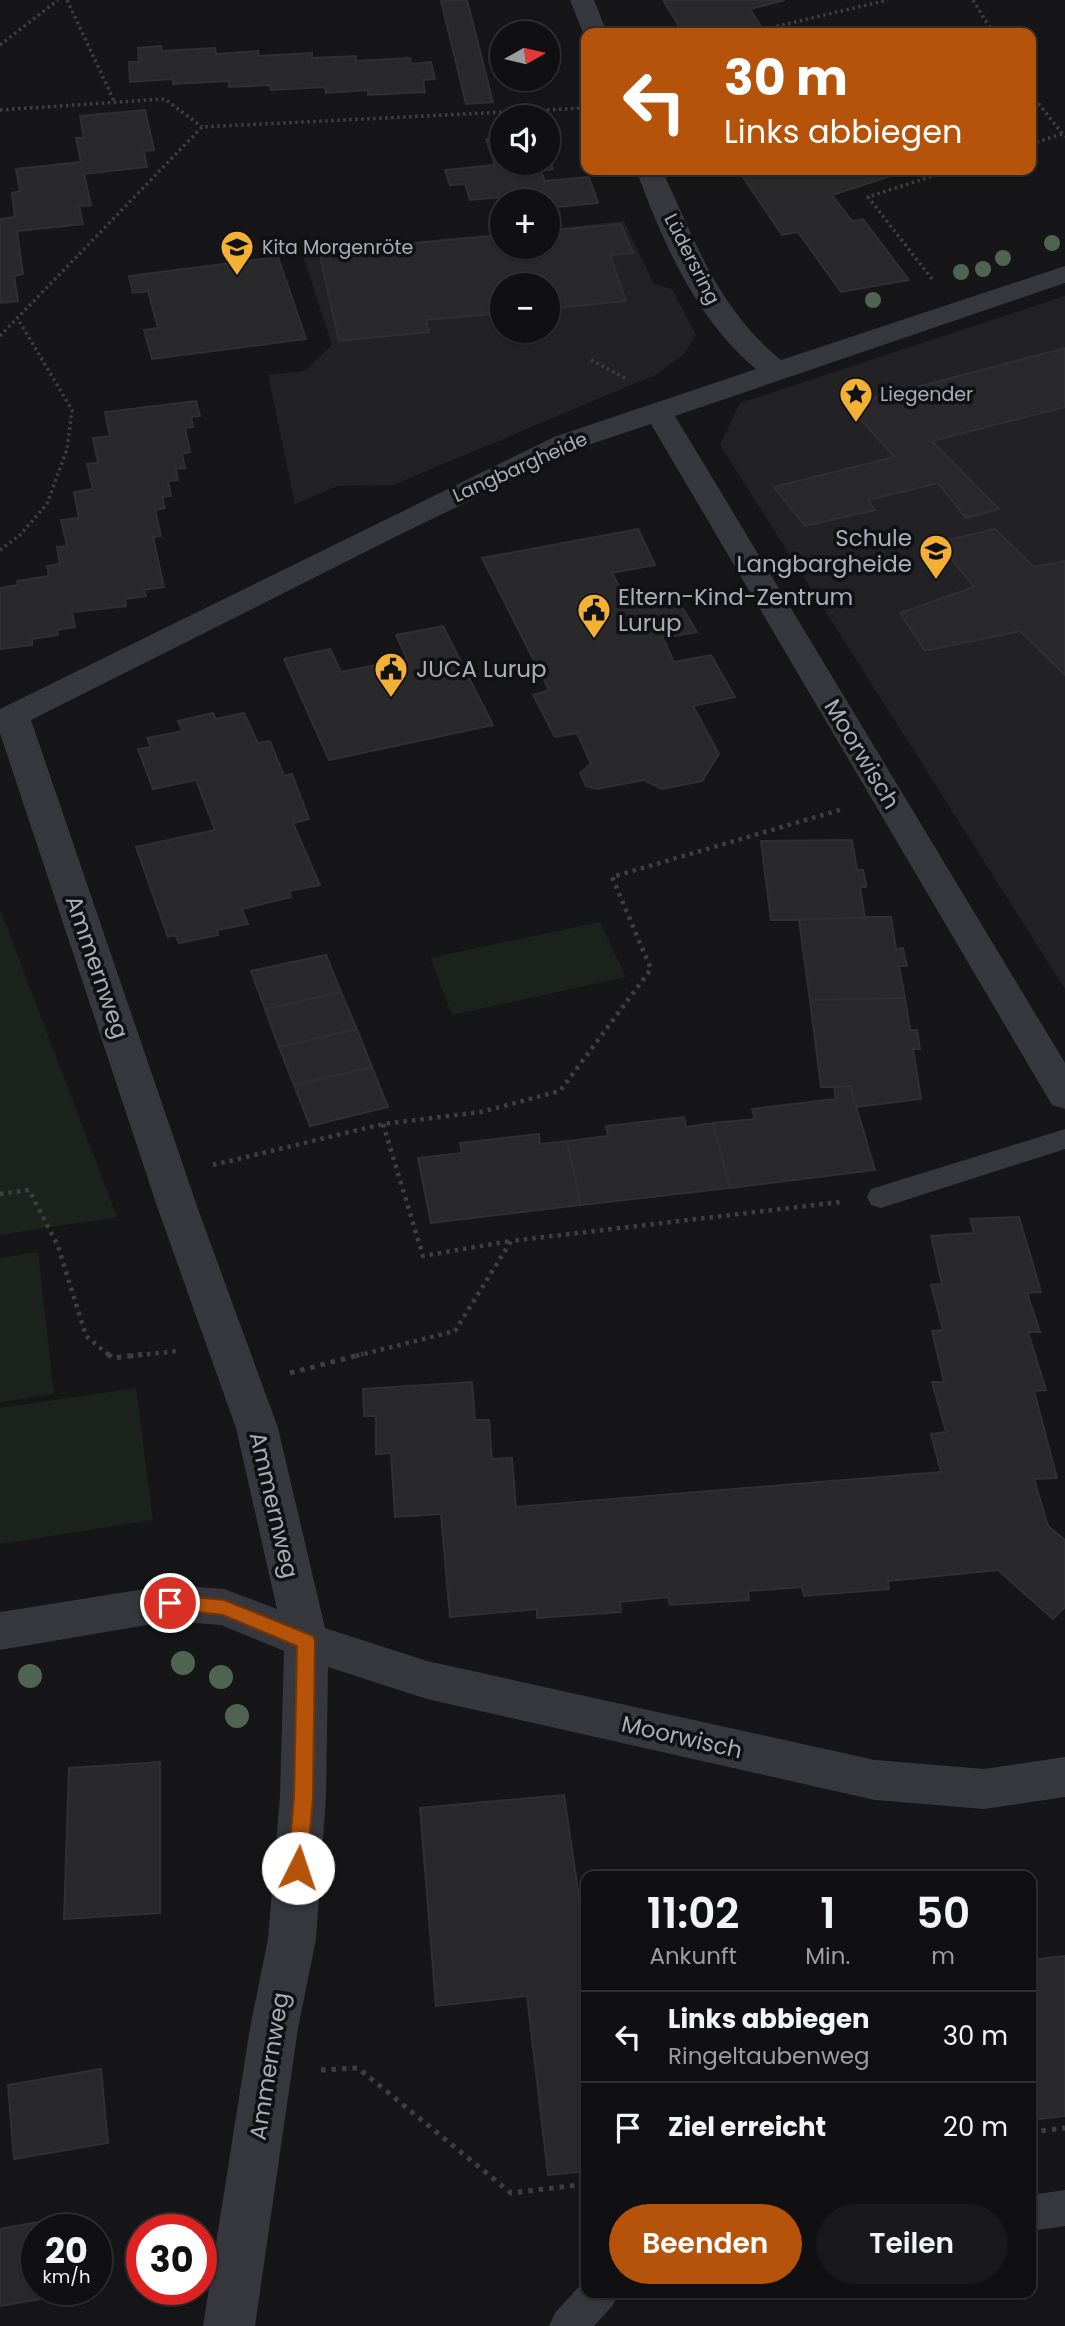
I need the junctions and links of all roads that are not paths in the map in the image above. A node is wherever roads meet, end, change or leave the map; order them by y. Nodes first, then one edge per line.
1 (582, 0) edge
2 (592, 28) edge
3 (651, 175) edge
4 (1065, 274) edge
5 (775, 370) junction
6 (659, 413) junction
7 (6, 719) edge
8 (1065, 1095) edge
9 (1065, 1139) edge
10 (881, 1197) road end
11 (0, 1631) edge
12 (306, 1641) junction
13 (1065, 1777) edge
14 (1065, 2208) edge
15 (1036, 2212) edge
16 (594, 2298) edge
17 (229, 2326) edge
18 (568, 2326) edge

1 - 2 street
3 - 5 street, Lüdersring
4 - 5 street, Langbargheide
5 - 6 street, Langbargheide
6 - 7 street, Langbargheide
6 - 8 street, Moorwisch
7 - 12 street, Ammernweg
9 - 10 lane
11 - 12 street, Moorwisch
12 - 13 street, Moorwisch
12 - 17 street, Ammernweg
14 - 15 lane
16 - 18 lane

